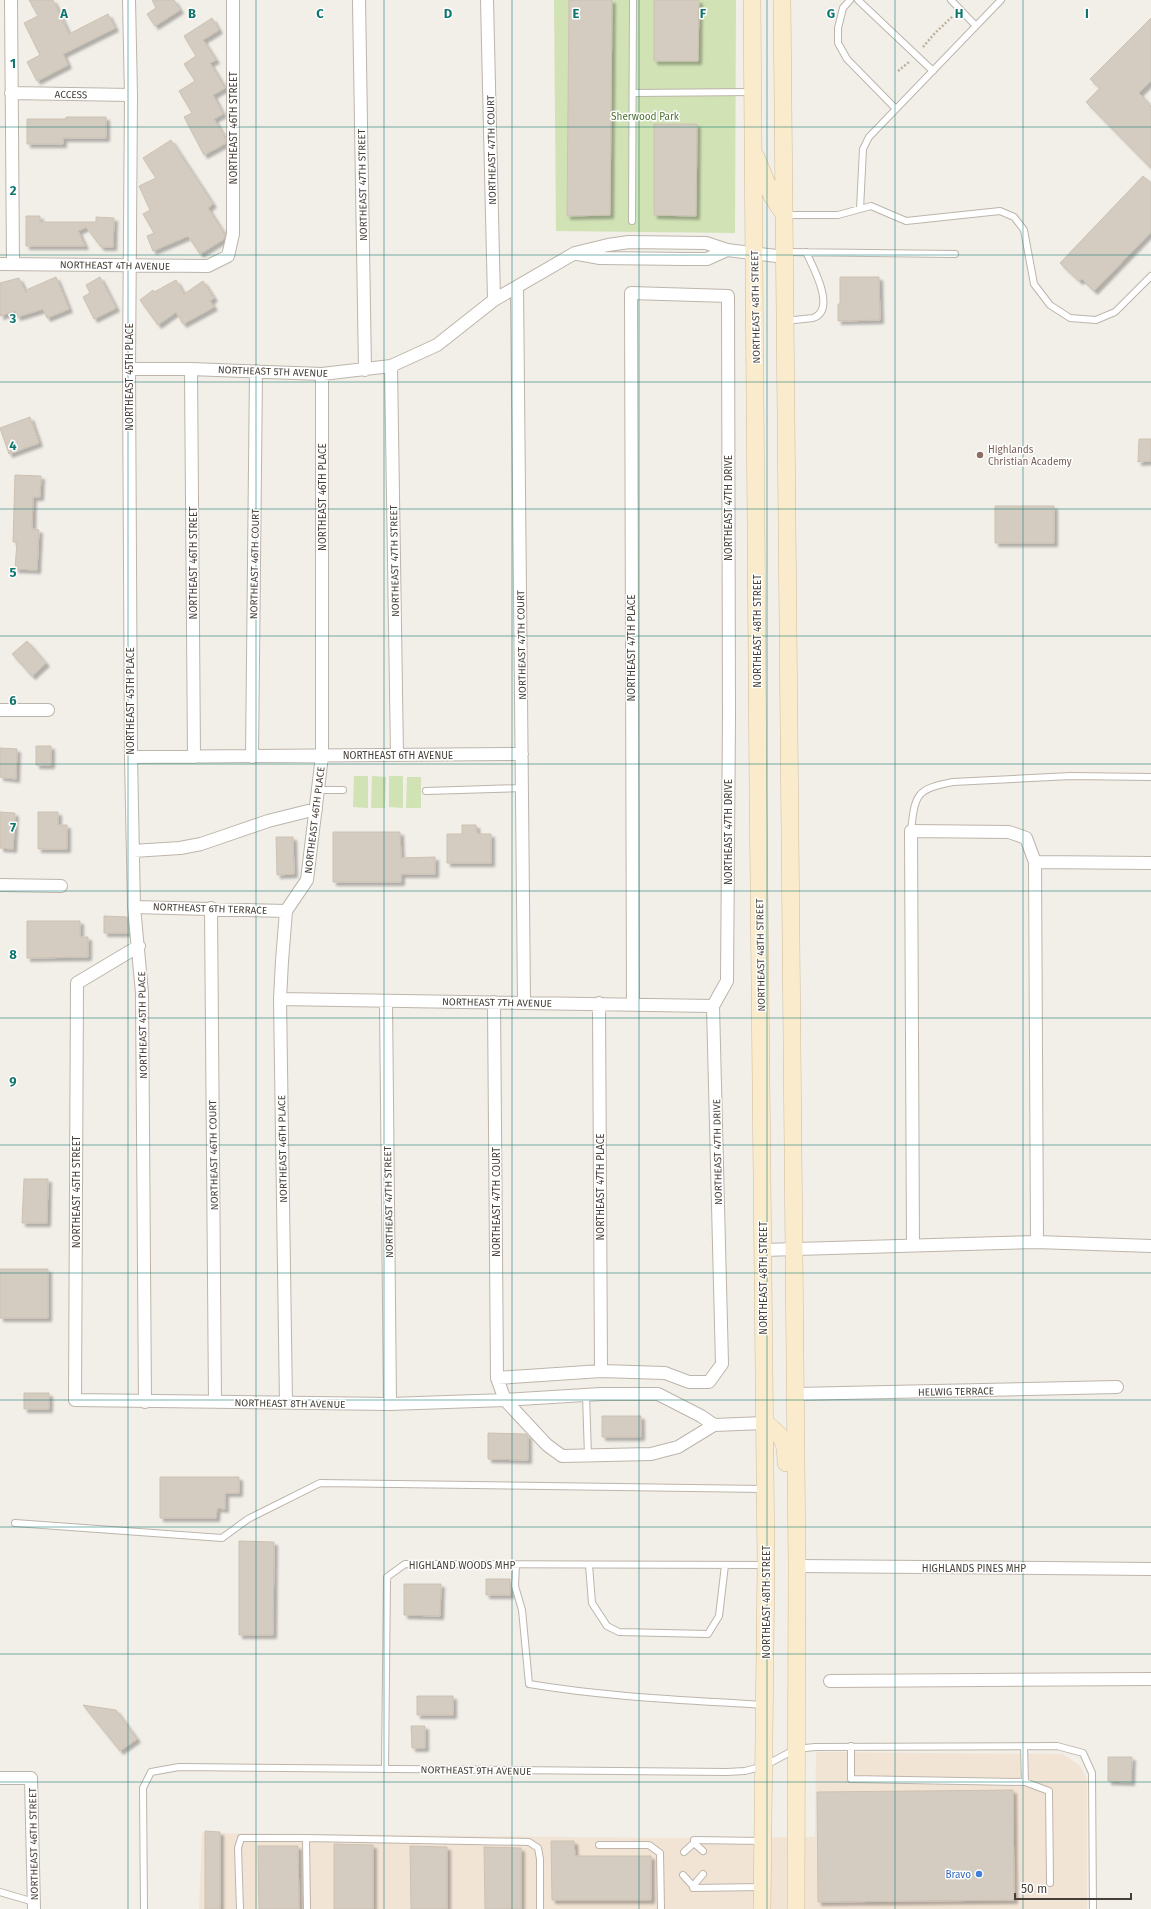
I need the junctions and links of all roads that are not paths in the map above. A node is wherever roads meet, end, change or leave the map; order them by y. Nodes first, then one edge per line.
1 (11, 0) edge
2 (129, 0) edge
3 (234, 0) edge
4 (359, 0) edge
5 (487, 0) edge
6 (633, 0) edge
7 (752, 0) edge
8 (782, 0) edge
9 (850, 0) edge
10 (858, 0) edge
11 (951, 0) edge
12 (1001, 0) edge
13 (976, 26) junction
14 (933, 71) junction
15 (752, 92) junction
16 (11, 93) junction
17 (633, 93) junction
18 (131, 95) junction
19 (896, 109) junction
20 (752, 147) junction
21 (860, 209) junction
22 (784, 215) junction
23 (632, 221) dead end
24 (727, 250) junction
25 (806, 252) junction
26 (575, 253) junction
27 (754, 254) junction
28 (955, 254) dead end
29 (785, 255) junction
30 (228, 256) joint
31 (0, 264) edge
32 (13, 264) junction
33 (130, 265) junction
34 (1151, 276) edge
35 (517, 288) junction
36 (728, 296) joint
37 (494, 300) junction
38 (785, 321) junction
39 (391, 366) junction
40 (129, 369) junction
41 (191, 369) junction
42 (365, 370) junction
43 (256, 371) junction
44 (322, 374) junction
45 (0, 710) edge
46 (48, 710) dead end
47 (522, 754) junction
48 (322, 756) junction
49 (397, 756) junction
50 (131, 757) junction
51 (194, 757) junction
52 (252, 757) junction
53 (1151, 777) edge
54 (522, 788) junction
55 (318, 790) junction
56 (343, 790) dead end
57 (426, 791) dead end
58 (316, 810) junction
59 (911, 831) junction
60 (132, 851) junction
61 (1035, 862) junction
62 (1151, 863) edge
63 (0, 885) edge
64 (61, 886) dead end
65 (134, 907) junction
66 (211, 908) junction
67 (286, 911) junction
68 (139, 946) junction
69 (280, 999) junction
70 (386, 1001) junction
71 (494, 1002) junction
72 (524, 1002) junction
73 (599, 1003) junction
74 (633, 1004) junction
75 (713, 1006) junction
76 (1037, 1242) junction
77 (913, 1245) junction
78 (1151, 1246) edge
79 (794, 1248) junction
80 (763, 1250) junction
81 (601, 1371) junction
82 (497, 1378) junction
83 (1117, 1387) dead end
84 (795, 1394) junction
85 (586, 1395) junction
86 (75, 1400) joint
87 (505, 1400) junction
88 (146, 1402) junction
89 (215, 1402) junction
90 (286, 1403) junction
91 (390, 1404) junction
92 (765, 1423) junction
93 (714, 1425) junction
94 (588, 1456) junction
95 (766, 1489) junction
96 (15, 1523) dead end
97 (516, 1564) junction
98 (589, 1565) junction
99 (725, 1565) junction
100 (766, 1565) junction
101 (797, 1566) junction
102 (1151, 1569) edge
103 (797, 1608) junction
104 (1151, 1679) edge
105 (830, 1681) dead end
106 (765, 1705) junction
107 (851, 1746) junction
108 (1024, 1746) junction
109 (796, 1749) junction
110 (764, 1766) junction
111 (385, 1769) junction
112 (0, 1778) edge
113 (1025, 1782) junction
114 (306, 1838) junction
115 (763, 1841) junction
116 (694, 1843) junction
117 (599, 1845) dead end
118 (703, 1851) dead end
119 (684, 1852) dead end
120 (683, 1874) dead end
121 (703, 1874) dead end
122 (1050, 1883) dead end
123 (693, 1886) junction
124 (763, 1887) junction
125 (0, 1892) edge
126 (34, 1906) edge
127 (144, 1909) edge
128 (240, 1909) edge
129 (307, 1909) edge
130 (540, 1909) edge
131 (661, 1909) edge
132 (762, 1909) edge
133 (796, 1909) edge
134 (1093, 1909) edge

1 - 16 street
2 - 18 street, NORTHEAST 45TH PLACE
3 - 30 street, NORTHEAST 46TH STREET
4 - 42 street, NORTHEAST 47TH STREET
5 - 37 street, NORTHEAST 47TH COURT
6 - 17 lane
7 - 15 main road, NORTHEAST 48TH STREET
8 - 22 main road
9 - 19 lane
10 - 14 lane
11 - 13 lane
12 - 13 lane
13 - 14 lane
14 - 19 lane
15 - 17 lane
15 - 20 main road, NORTHEAST 48TH STREET
16 - 18 street, ACCESS
16 - 32 street
17 - 23 lane
18 - 33 street, NORTHEAST 45TH PLACE
19 - 21 lane
20 - 22 main road
20 - 27 main road, NORTHEAST 48TH STREET
21 - 22 lane
21 - 34 lane
22 - 29 main road
24 - 26 street, NORTHEAST 5TH AVENUE
24 - 26 street
24 - 27 street, NORTHEAST 5TH AVENUE
25 - 28 lane
25 - 29 lane
25 - 38 lane
26 - 35 street, NORTHEAST 5TH AVENUE
27 - 29 street, NORTHEAST 5TH AVENUE
27 - 80 main road, NORTHEAST 48TH STREET
29 - 38 main road
30 - 33 street, NORTHEAST 4TH AVENUE
31 - 32 street, NORTHEAST 4TH AVENUE
32 - 33 street, NORTHEAST 4TH AVENUE
33 - 40 street, NORTHEAST 45TH PLACE
35 - 37 street, NORTHEAST 5TH AVENUE
35 - 47 street, NORTHEAST 47TH COURT
36 - 74 street, NORTHEAST 47TH PLACE
36 - 75 street, NORTHEAST 47TH DRIVE
37 - 39 street, NORTHEAST 5TH AVENUE
38 - 79 main road
39 - 42 street, NORTHEAST 5TH AVENUE
39 - 49 street, NORTHEAST 47TH STREET
40 - 41 street, NORTHEAST 5TH AVENUE
40 - 50 street, NORTHEAST 45TH PLACE
41 - 43 street, NORTHEAST 5TH AVENUE
41 - 51 street, NORTHEAST 46TH STREET
42 - 44 street, NORTHEAST 5TH AVENUE
43 - 44 street, NORTHEAST 5TH AVENUE
43 - 52 street, NORTHEAST 46TH COURT
44 - 48 street, NORTHEAST 46TH PLACE
45 - 46 street
47 - 49 street, NORTHEAST 6TH AVENUE
47 - 54 street, NORTHEAST 47TH COURT
48 - 49 street, NORTHEAST 6TH AVENUE
48 - 52 street, NORTHEAST 6TH AVENUE
48 - 55 street, NORTHEAST 46TH PLACE
50 - 51 street, NORTHEAST 6TH AVENUE
50 - 60 street, NORTHEAST 45TH PLACE
51 - 52 street, NORTHEAST 6TH AVENUE
53 - 59 lane
54 - 57 lane
54 - 72 street, NORTHEAST 47TH COURT
55 - 56 lane
55 - 58 street, NORTHEAST 46TH PLACE
58 - 60 street
58 - 67 street, NORTHEAST 46TH PLACE
59 - 61 street
59 - 77 street
60 - 65 street, NORTHEAST 45TH PLACE
61 - 62 street
61 - 76 street
63 - 64 street
65 - 66 street, NORTHEAST 6TH TERRACE
65 - 68 street, NORTHEAST 45TH PLACE
66 - 67 street, NORTHEAST 6TH TERRACE
66 - 89 street, NORTHEAST 46TH COURT
67 - 69 street, NORTHEAST 46TH PLACE
68 - 86 street, NORTHEAST 45TH STREET
68 - 88 street, NORTHEAST 45TH PLACE
69 - 70 street, NORTHEAST 7TH AVENUE
69 - 90 street, NORTHEAST 46TH PLACE
70 - 71 street, NORTHEAST 7TH AVENUE
70 - 91 street, NORTHEAST 47TH STREET
71 - 72 street, NORTHEAST 7TH AVENUE
71 - 82 street, NORTHEAST 47TH COURT
72 - 73 street, NORTHEAST 7TH AVENUE
73 - 74 street, NORTHEAST 7TH AVENUE
73 - 81 street, NORTHEAST 47TH PLACE
74 - 75 street, NORTHEAST 7TH AVENUE
75 - 81 street, NORTHEAST 47TH DRIVE
76 - 77 street
76 - 78 street
77 - 79 street
79 - 80 street
79 - 84 main road
80 - 92 main road, NORTHEAST 48TH STREET
81 - 82 street
82 - 87 street, NORTHEAST 47TH COURT
83 - 84 street, HELWIG TERRACE
84 - 101 main road
85 - 87 street, NORTHEAST 8TH AVENUE
85 - 93 street, NORTHEAST 8TH AVENUE
85 - 94 lane
86 - 88 street, NORTHEAST 8TH AVENUE
87 - 91 street, NORTHEAST 8TH AVENUE
87 - 94 street
88 - 89 street, NORTHEAST 8TH AVENUE
89 - 90 street, NORTHEAST 8TH AVENUE
90 - 91 street, NORTHEAST 8TH AVENUE
92 - 93 street
92 - 95 main road, NORTHEAST 48TH STREET
92 - 103 main road
93 - 94 street
95 - 96 lane
95 - 100 main road, NORTHEAST 48TH STREET
97 - 98 lane, HIGHLAND WOODS MHP
97 - 106 lane
97 - 111 lane, HIGHLAND WOODS MHP
98 - 99 lane, HIGHLAND WOODS MHP
98 - 99 lane
99 - 100 lane, HIGHLAND WOODS MHP
100 - 106 main road, NORTHEAST 48TH STREET
101 - 102 street, HIGHLANDS PINES MHP
101 - 103 main road
103 - 109 main road
104 - 105 street
106 - 110 main road, NORTHEAST 48TH STREET
107 - 108 lane, NORTHEAST 9TH AVENUE
107 - 109 lane, NORTHEAST 9TH AVENUE
107 - 113 lane
108 - 113 lane
108 - 134 lane, NORTHEAST 9TH AVENUE
109 - 110 lane, NORTHEAST 9TH AVENUE
109 - 133 main road
110 - 111 lane, NORTHEAST 9TH AVENUE
110 - 115 main road, NORTHEAST 48TH STREET
111 - 127 lane, NORTHEAST 9TH AVENUE
112 - 126 street, NORTHEAST 46TH STREET
113 - 122 lane
114 - 128 lane
114 - 129 lane
114 - 130 lane
115 - 116 lane
115 - 124 main road, NORTHEAST 48TH STREET
116 - 118 lane
116 - 119 lane
117 - 131 lane
120 - 123 lane
121 - 123 lane
123 - 124 lane
124 - 132 main road, NORTHEAST 48TH STREET
125 - 126 lane

